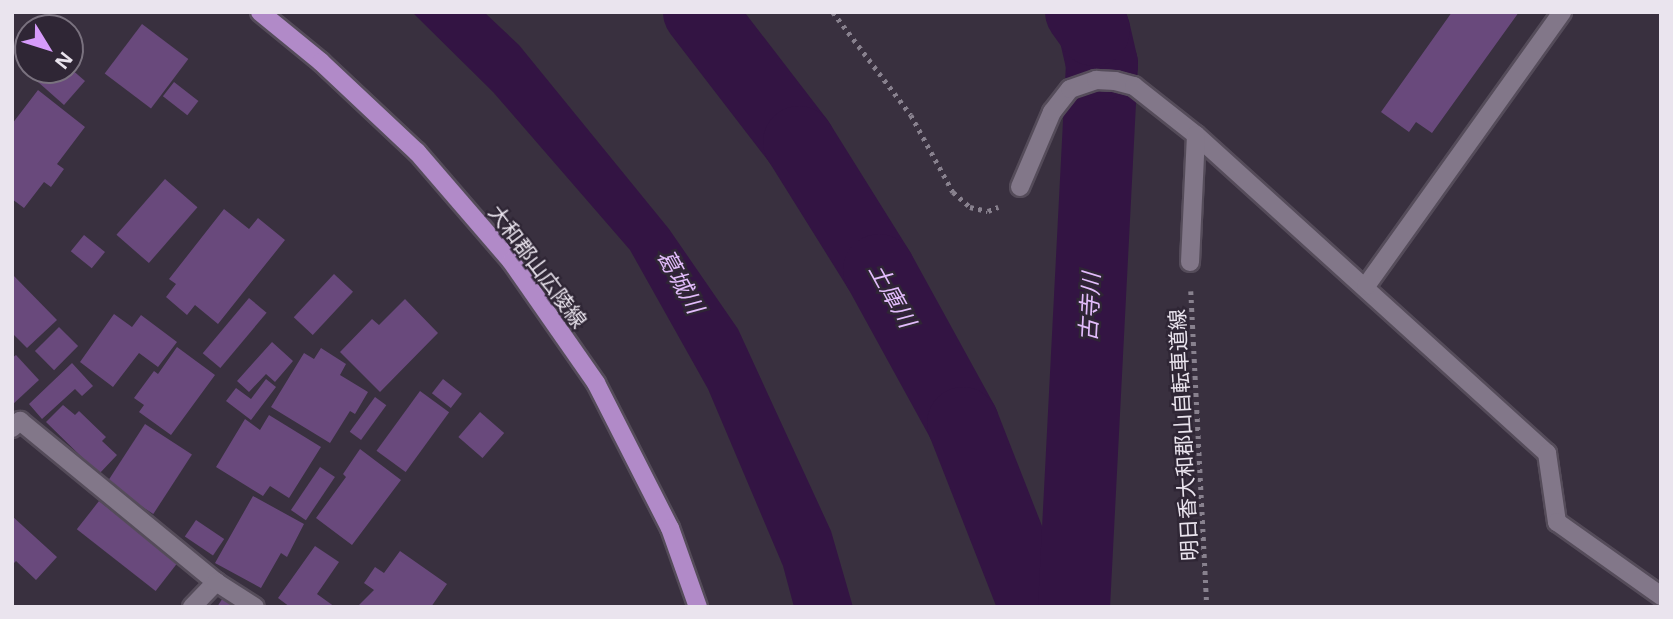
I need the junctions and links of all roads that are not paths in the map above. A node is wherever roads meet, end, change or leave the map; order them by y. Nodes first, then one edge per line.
1 (260, 12) edge
2 (1562, 12) edge
3 (1196, 135) junction
4 (1020, 187) road end
5 (1190, 262) road end
6 (1366, 286) junction
7 (12, 428) edge
8 (216, 582) junction
9 (1661, 596) edge
10 (192, 607) edge
11 (255, 607) edge
12 (698, 607) edge

1 - 12 main road, 大和郡山広陵線
2 - 6 street
3 - 4 street
3 - 5 street
3 - 6 street
6 - 9 street
7 - 8 street
8 - 10 street
8 - 11 street

